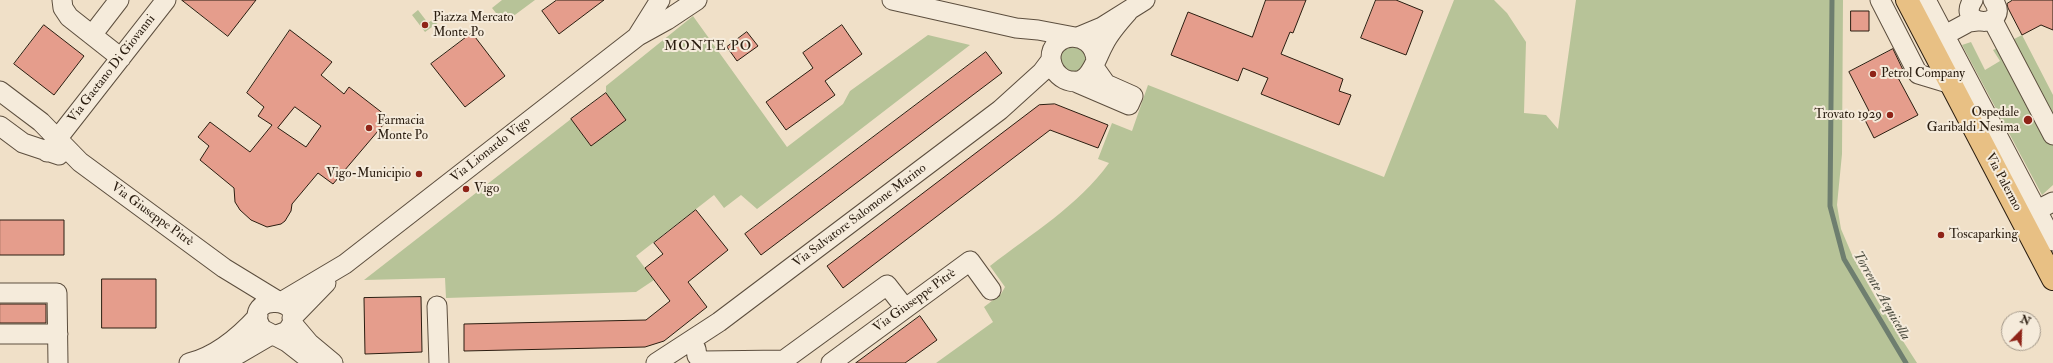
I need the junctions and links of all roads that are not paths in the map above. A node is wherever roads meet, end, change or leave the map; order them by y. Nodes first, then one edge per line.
1 (62, 0) edge
2 (119, 0) edge
3 (166, 0) edge
4 (660, 0) edge
5 (697, 0) edge
6 (892, 0) edge
7 (1145, 0) edge
8 (1880, 0) edge
9 (1907, 0) edge
10 (1926, 0) edge
11 (1993, 0) edge
12 (1128, 12) junction
13 (1978, 13) edge
14 (1016, 28) junction
15 (1943, 33) junction
16 (92, 35) junction
17 (638, 36) junction
18 (1076, 37) junction
19 (121, 58) junction
20 (1051, 58) junction
21 (1095, 63) junction
22 (1070, 81) junction
23 (1951, 84) junction
24 (0, 91) edge
25 (1000, 110) junction
26 (0, 126) edge
27 (2053, 135) edge
28 (53, 145) junction
29 (2045, 206) edge
30 (2053, 241) edge
31 (345, 264) junction
32 (224, 268) junction
33 (2053, 279) edge
34 (991, 290) dead end
35 (0, 293) edge
36 (279, 302) junction
37 (862, 304) junction
38 (437, 306) dead end
39 (905, 308) junction
40 (258, 315) junction
41 (292, 321) junction
42 (719, 322) junction
43 (879, 327) junction
44 (0, 334) edge
45 (58, 334) junction
46 (273, 335) junction
47 (696, 349) junction
48 (746, 362) edge
49 (784, 362) edge
50 (58, 363) edge
51 (189, 363) edge
52 (223, 363) edge
53 (314, 363) edge
54 (333, 363) edge
55 (439, 363) edge
56 (656, 363) edge
57 (678, 363) edge
58 (831, 363) edge

1 - 16 street
2 - 16 street
3 - 19 street, Via Gaetano Di Giovanni
4 - 17 street
5 - 17 street
6 - 14 street
7 - 12 street
8 - 23 street
9 - 23 main road, Via Palermo
10 - 15 street
11 - 13 street
12 - 18 street
12 - 21 street
13 - 15 street
13 - 27 street
14 - 18 street
14 - 20 street
15 - 29 street
16 - 19 street
17 - 31 street, Via Lionardo Vigo
18 - 20 street
18 - 21 street
19 - 28 street, Via Gaetano Di Giovanni
20 - 22 street
20 - 25 street
21 - 22 street
21 - 22 street
22 - 25 street
23 - 33 main road, Via Palermo
24 - 28 street, Via Giuseppe Pitrè
25 - 42 street, Via Salvatore Salomone Marino
26 - 28 street
28 - 32 street, Via Giuseppe Pitrè
29 - 30 street
31 - 36 street
31 - 41 street
32 - 36 street
32 - 40 street
34 - 39 street, Via Giuseppe Pitrè
35 - 45 street
36 - 40 street
36 - 41 street
37 - 39 street
37 - 43 street
37 - 49 street
38 - 55 street
39 - 43 street, Via Giuseppe Pitrè
40 - 46 street
40 - 51 street
41 - 46 street
41 - 54 street
42 - 47 street
42 - 56 street
43 - 58 street, Via Giuseppe Pitrè
44 - 45 street
45 - 50 street
46 - 52 street
46 - 53 street
47 - 48 street
47 - 57 street
48 - 49 street

